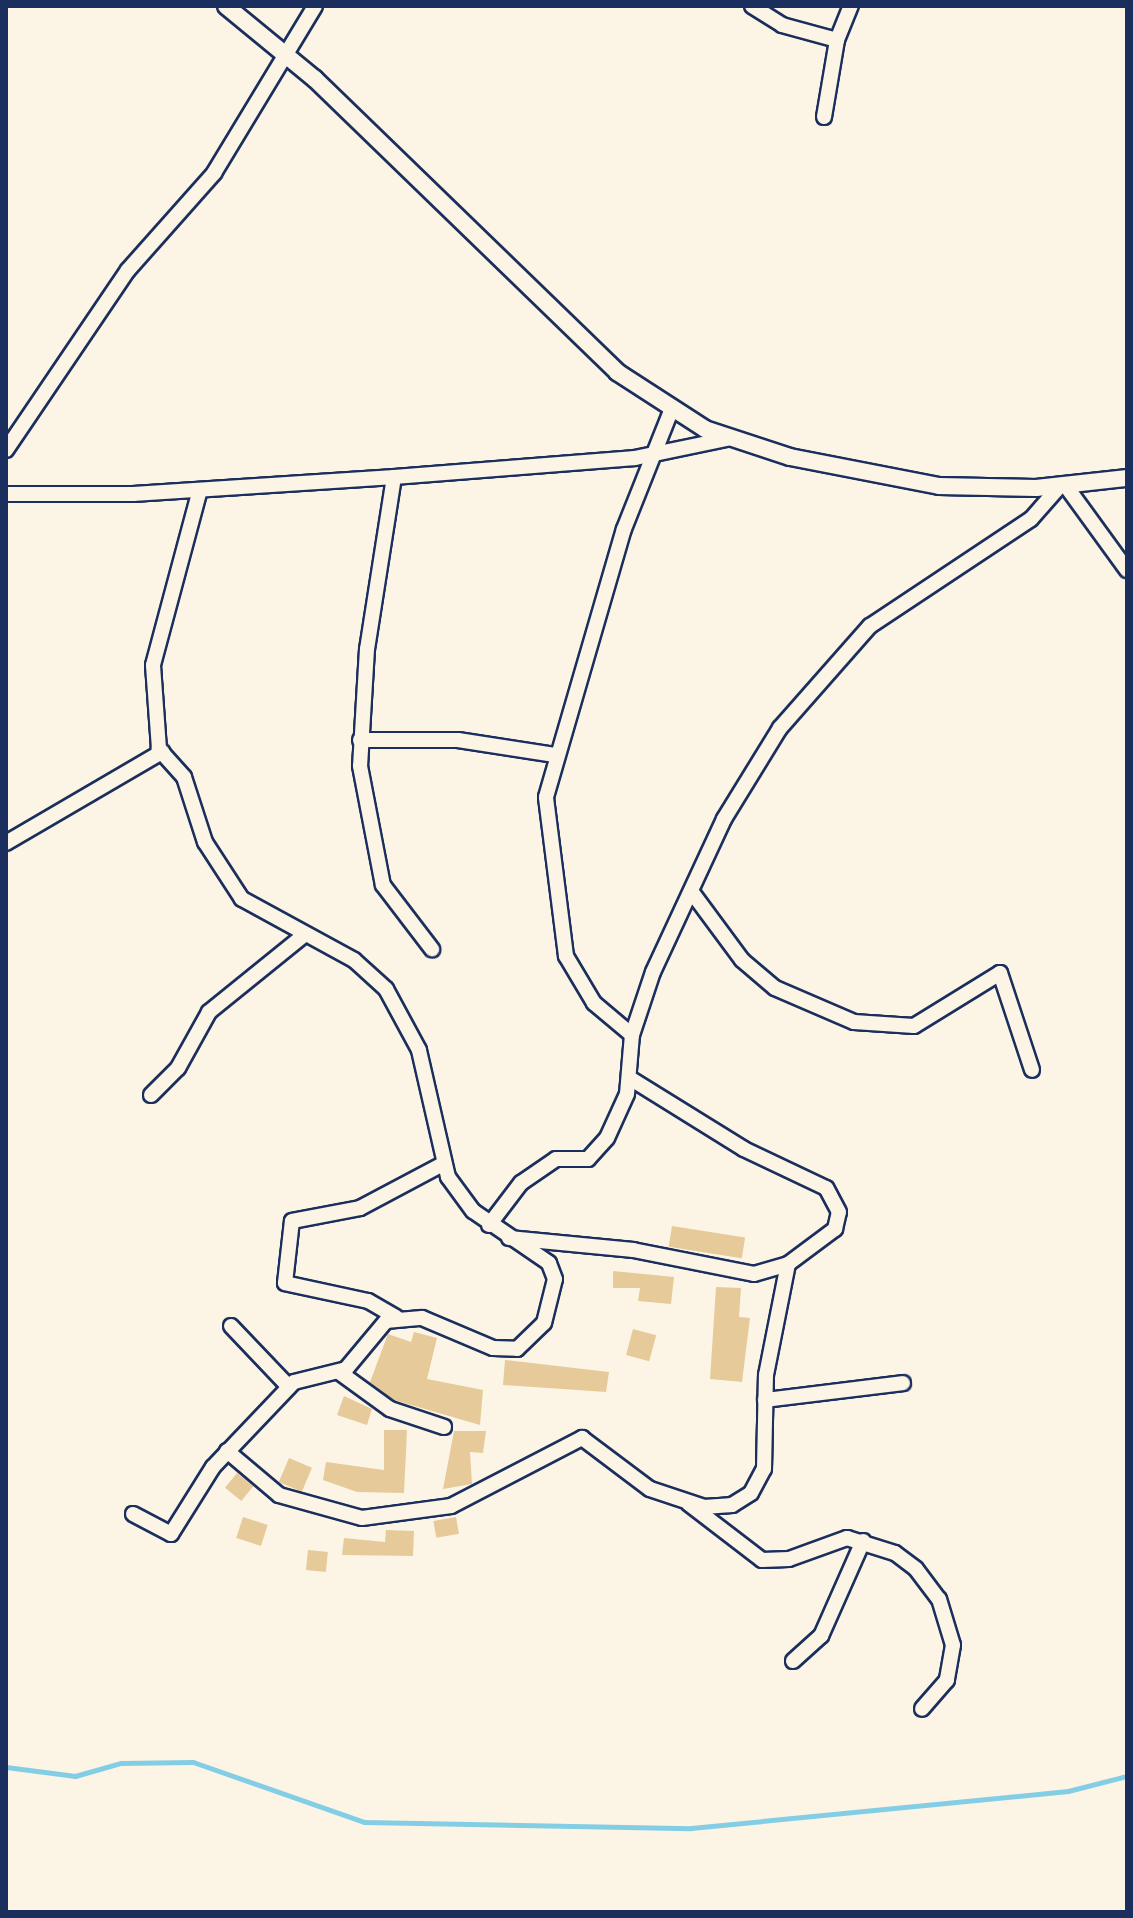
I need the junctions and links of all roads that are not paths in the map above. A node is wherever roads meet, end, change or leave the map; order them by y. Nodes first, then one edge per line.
1 (226, 6) edge
2 (315, 6) edge
3 (752, 6) edge
4 (851, 6) edge
5 (837, 40) junction
6 (282, 50) junction
7 (824, 117) dead end
8 (671, 411) junction
9 (727, 439) junction
10 (6, 450) edge
11 (655, 455) junction
12 (394, 477) junction
13 (1127, 478) edge
14 (1063, 486) junction
15 (200, 490) junction
16 (6, 494) edge
17 (1127, 570) edge
18 (360, 740) junction
19 (162, 752) junction
20 (555, 755) junction
21 (6, 843) edge
22 (691, 891) junction
23 (304, 935) junction
24 (432, 949) dead end
25 (632, 1035) junction
26 (1032, 1070) dead end
27 (631, 1079) junction
28 (151, 1095) dead end
29 (441, 1165) junction
30 (489, 1225) junction
31 (509, 1238) junction
32 (788, 1264) junction
33 (396, 1317) junction
34 (231, 1326) dead end
35 (339, 1372) junction
36 (903, 1383) dead end
37 (289, 1387) junction
38 (765, 1400) junction
39 (444, 1427) dead end
40 (227, 1451) junction
41 (689, 1503) junction
42 (133, 1514) dead end
43 (863, 1541) junction
44 (793, 1661) dead end
45 (922, 1709) dead end

1 - 6 street
2 - 6 street
3 - 5 street
4 - 5 street
5 - 7 street
6 - 8 street
6 - 10 street
8 - 9 street
8 - 11 street
9 - 11 street
9 - 14 street
11 - 12 street
11 - 20 street
12 - 15 street
12 - 18 street
13 - 14 street
14 - 17 street
14 - 22 street
15 - 16 street
15 - 19 street
18 - 20 street
18 - 24 street
19 - 21 street
19 - 23 street
20 - 25 street
22 - 25 street
22 - 26 street
23 - 28 street
23 - 29 street
25 - 27 street
27 - 30 street
27 - 32 street
29 - 30 street
29 - 33 street
30 - 31 street
31 - 32 street
31 - 33 street
32 - 38 street
33 - 35 street
34 - 37 street
35 - 37 street
35 - 39 street
36 - 38 street
37 - 40 street
38 - 41 street
40 - 41 street
40 - 42 street
41 - 43 street
43 - 44 street
43 - 45 street

